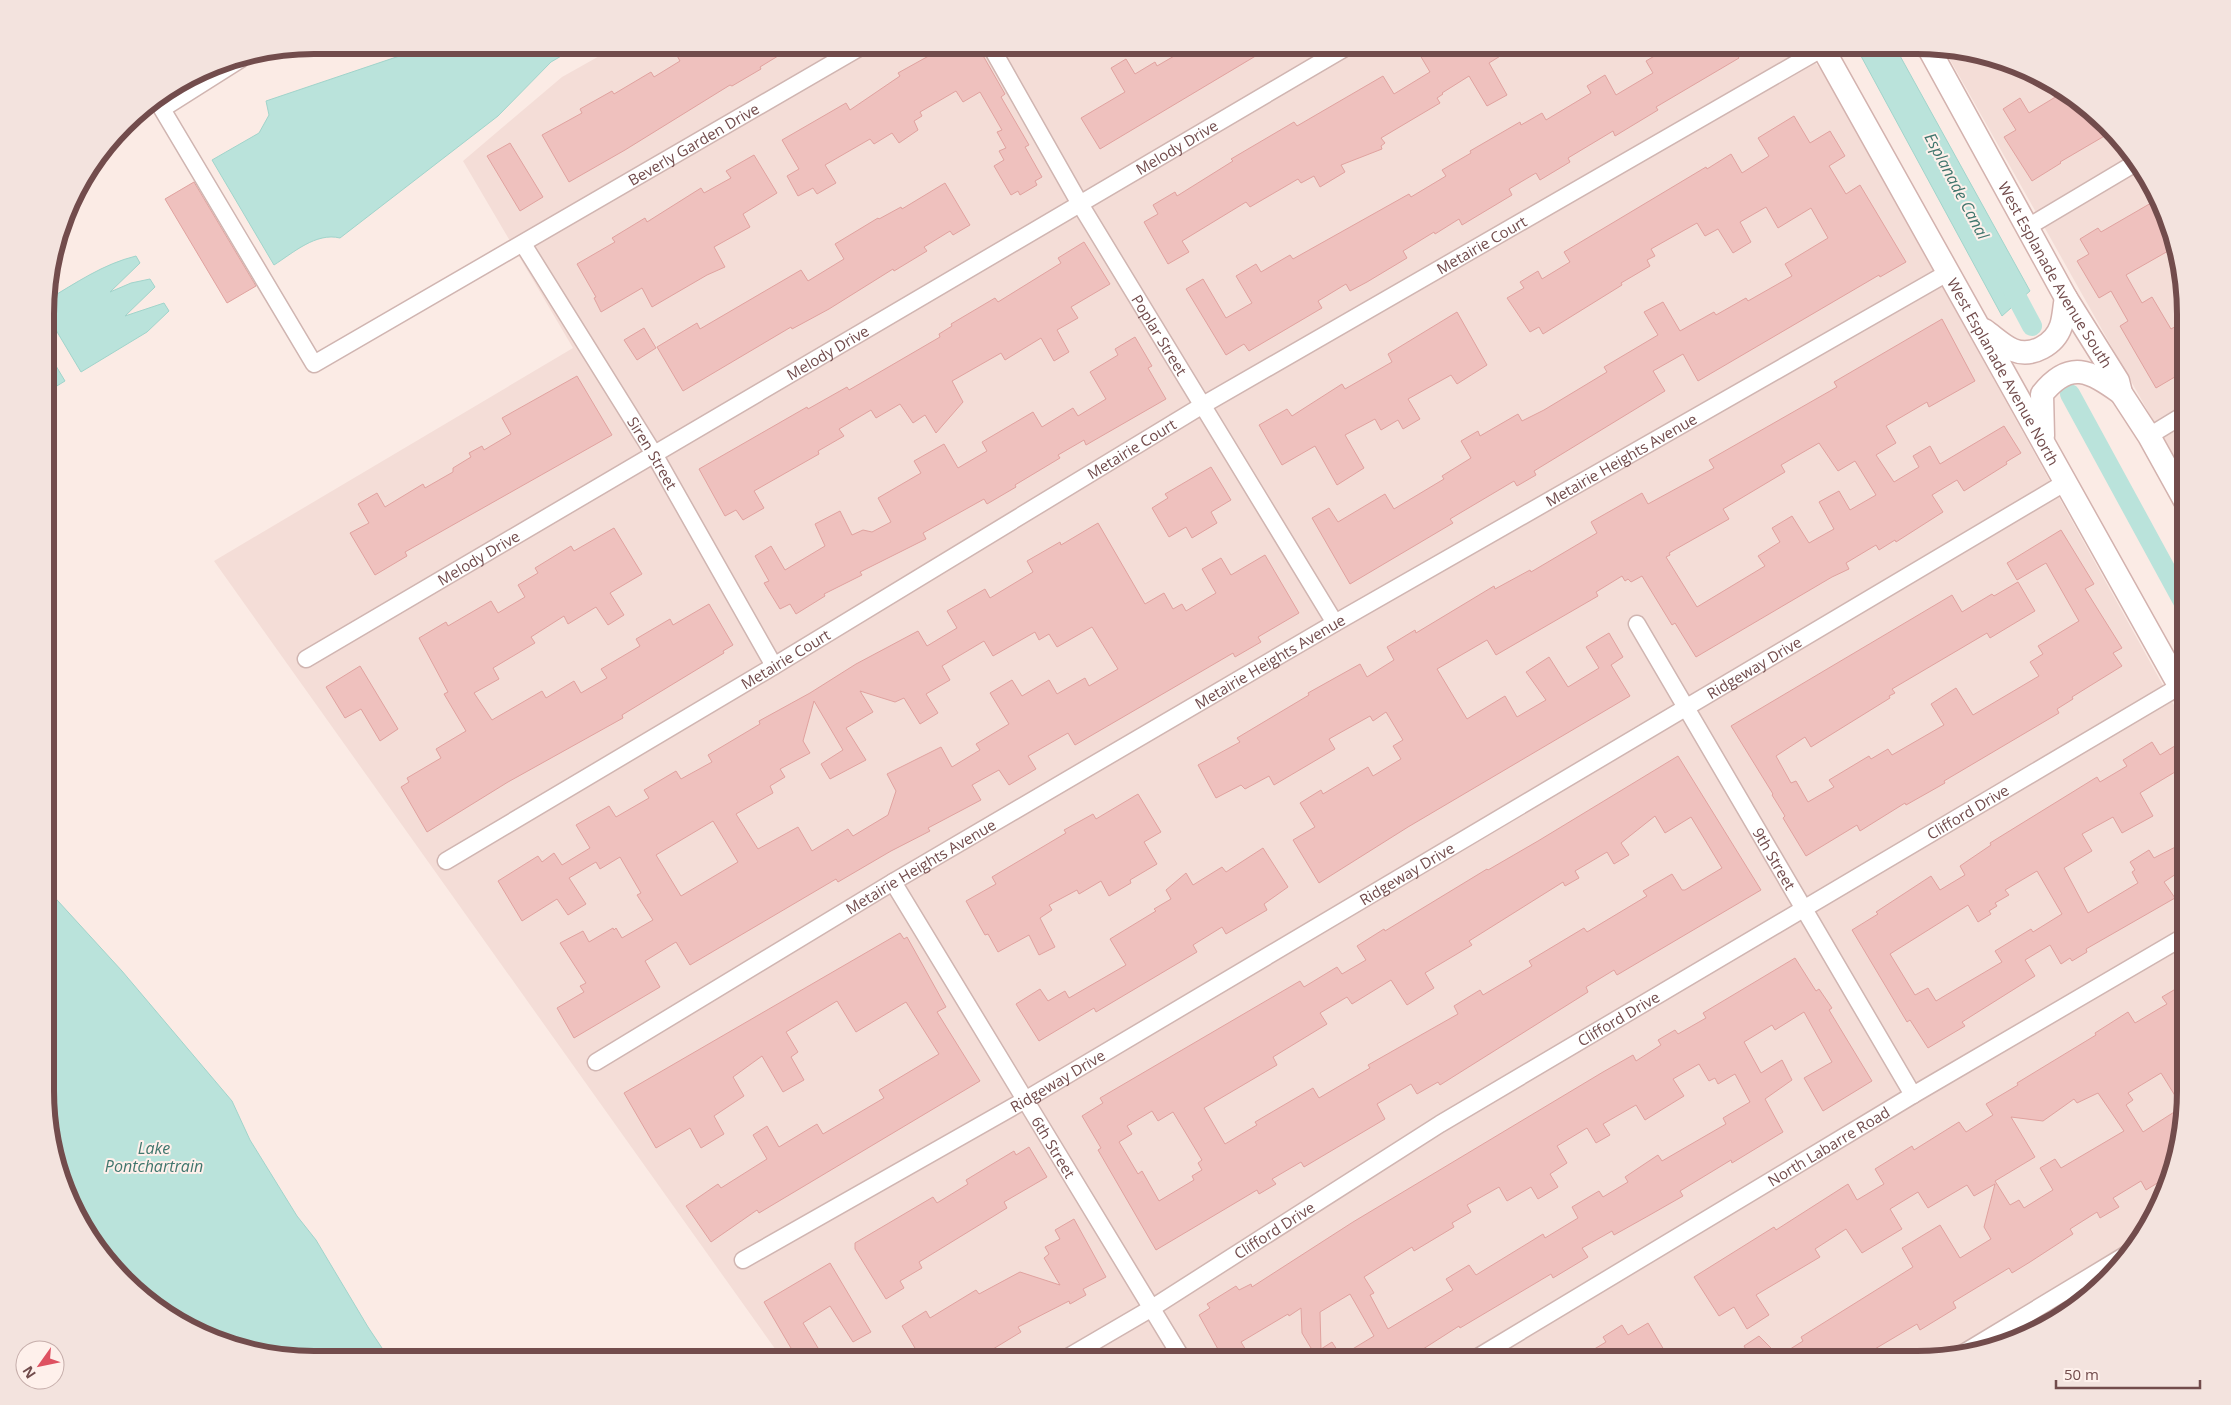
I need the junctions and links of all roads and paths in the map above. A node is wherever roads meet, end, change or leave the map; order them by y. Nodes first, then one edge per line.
1 (849, 54) edge
2 (995, 54) edge
3 (1335, 54) edge
4 (1810, 54) edge
5 (1826, 54) edge
6 (1932, 54) edge
7 (222, 71) edge
8 (2131, 165) edge
9 (1080, 204) junction
10 (2026, 228) junction
11 (523, 244) junction
12 (1949, 272) junction
13 (2066, 298) junction
14 (1979, 326) junction
15 (2121, 393) junction
16 (1203, 405) junction
17 (2177, 419) edge
18 (2149, 436) junction
19 (2043, 441) junction
20 (654, 454) junction
21 (2066, 482) junction
22 (2177, 485) edge
23 (1335, 623) junction
24 (1637, 624) dead end
25 (306, 659) dead end
26 (774, 666) junction
27 (2177, 680) edge
28 (2177, 694) edge
29 (1688, 707) junction
30 (446, 861) dead end
31 (893, 882) junction
32 (1806, 909) junction
33 (2177, 941) edge
34 (596, 1062) dead end
35 (1913, 1095) junction
36 (1025, 1100) junction
37 (743, 1260) dead end
38 (2114, 1262) edge
39 (1152, 1308) junction
40 (1979, 1343) edge
41 (1078, 1351) edge
42 (1178, 1351) edge
43 (1489, 1351) edge

1 - 11 street, Beverly Garden Drive
2 - 9 street, Poplar Street
3 - 9 street, Melody Drive
4 - 16 street, Metairie Court
5 - 12 main road, West Esplanade Avenue North
6 - 10 main road, West Esplanade Avenue South
7 - 11 street, Beverly Garden Drive
8 - 10 street
9 - 16 street, Poplar Street
9 - 20 street, Melody Drive
10 - 13 main road, West Esplanade Avenue South
11 - 20 street, Siren Street
12 - 14 main road, West Esplanade Avenue North
12 - 23 street, Metairie Heights Avenue
13 - 14 main road
13 - 15 main road, West Esplanade Avenue South
14 - 19 main road, West Esplanade Avenue North
15 - 18 main road, West Esplanade Avenue South
15 - 19 main road
16 - 23 street, Poplar Street
16 - 26 street, Metairie Court
17 - 18 street
18 - 22 main road, West Esplanade Avenue South
19 - 21 main road, West Esplanade Avenue North
20 - 25 street, Melody Drive
20 - 26 street, Siren Street
21 - 27 main road, West Esplanade Avenue North
21 - 29 street, Ridgeway Drive
23 - 31 street, Metairie Heights Avenue
24 - 29 street, 9th Street
26 - 30 street, Metairie Court
28 - 32 street, Clifford Drive
29 - 32 street, 9th Street
29 - 36 street, Ridgeway Drive
31 - 34 street, Metairie Heights Avenue
31 - 36 street, 6th Street
32 - 35 street, 9th Street
32 - 39 street, Clifford Drive
33 - 35 street, North Labarre Road
35 - 43 street, North Labarre Road
36 - 37 street, Ridgeway Drive
36 - 39 street, 6th Street
38 - 40 street
39 - 41 street, Clifford Drive
39 - 42 street, 6th Street

